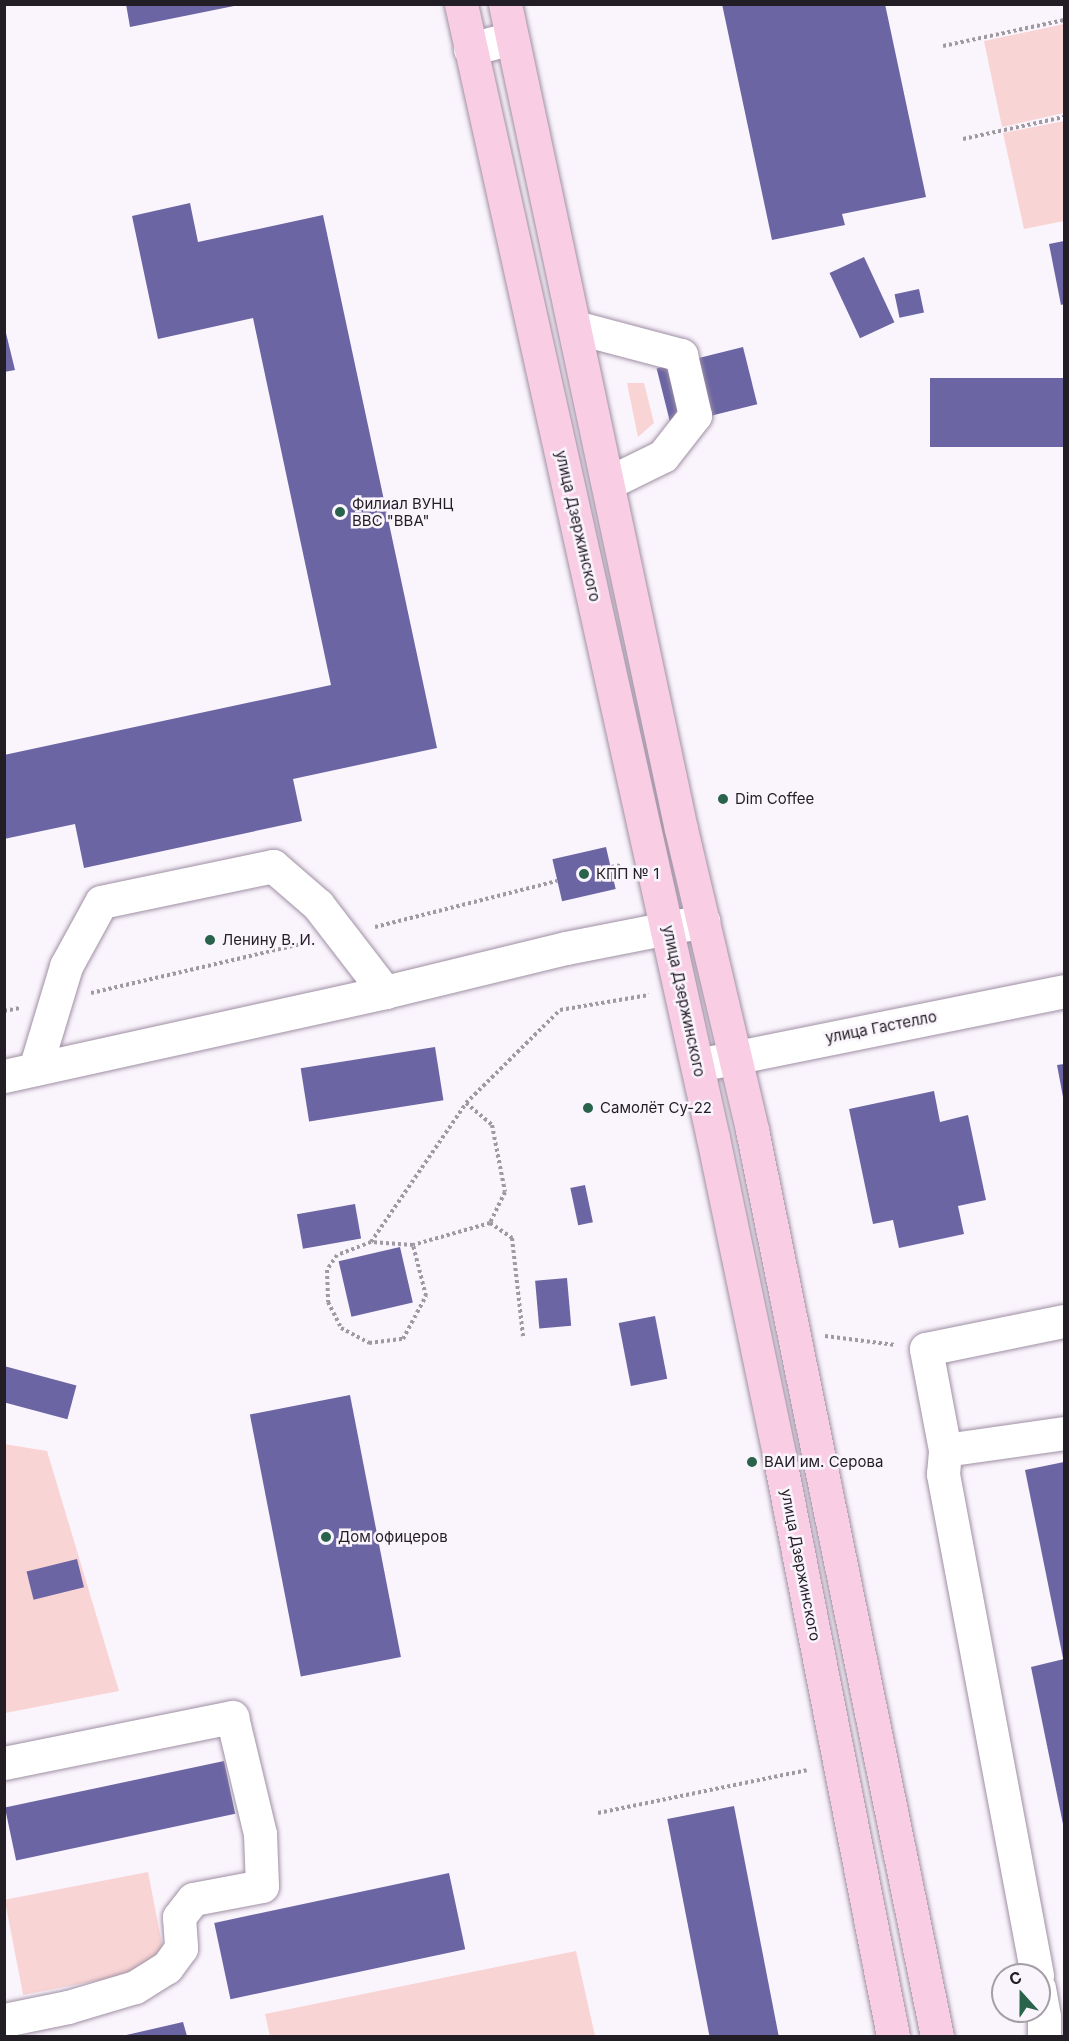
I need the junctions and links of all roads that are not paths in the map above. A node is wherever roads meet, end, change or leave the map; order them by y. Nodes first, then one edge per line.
1 (461, 4) edge
2 (505, 4) edge
3 (512, 38) junction
4 (470, 49) junction
5 (575, 327) junction
6 (608, 483) junction
7 (703, 921) junction
8 (668, 929) junction
9 (1065, 991) edge
10 (385, 992) junction
11 (735, 1057) junction
12 (698, 1065) junction
13 (20, 1072) edge
14 (1065, 1322) edge
15 (1065, 1433) edge
16 (945, 1450) junction
17 (4, 1763) edge
18 (1035, 1963) edge
19 (4, 2020) edge
20 (893, 2037) edge
21 (937, 2037) edge

1 - 4 main road, улица Дзержинского
2 - 3 main road
3 - 4 street
3 - 5 main road
4 - 8 main road, улица Дзержинского
5 - 6 main road
5 - 6 street
6 - 7 main road
7 - 8 street
7 - 11 main road
8 - 10 street
8 - 12 main road, улица Дзержинского
9 - 11 street, улица Гастелло
10 - 13 street
10 - 13 street
11 - 12 street, улица Гастелло
11 - 21 main road
12 - 20 main road, улица Дзержинского
14 - 16 street
15 - 16 street
16 - 18 street
17 - 19 street

